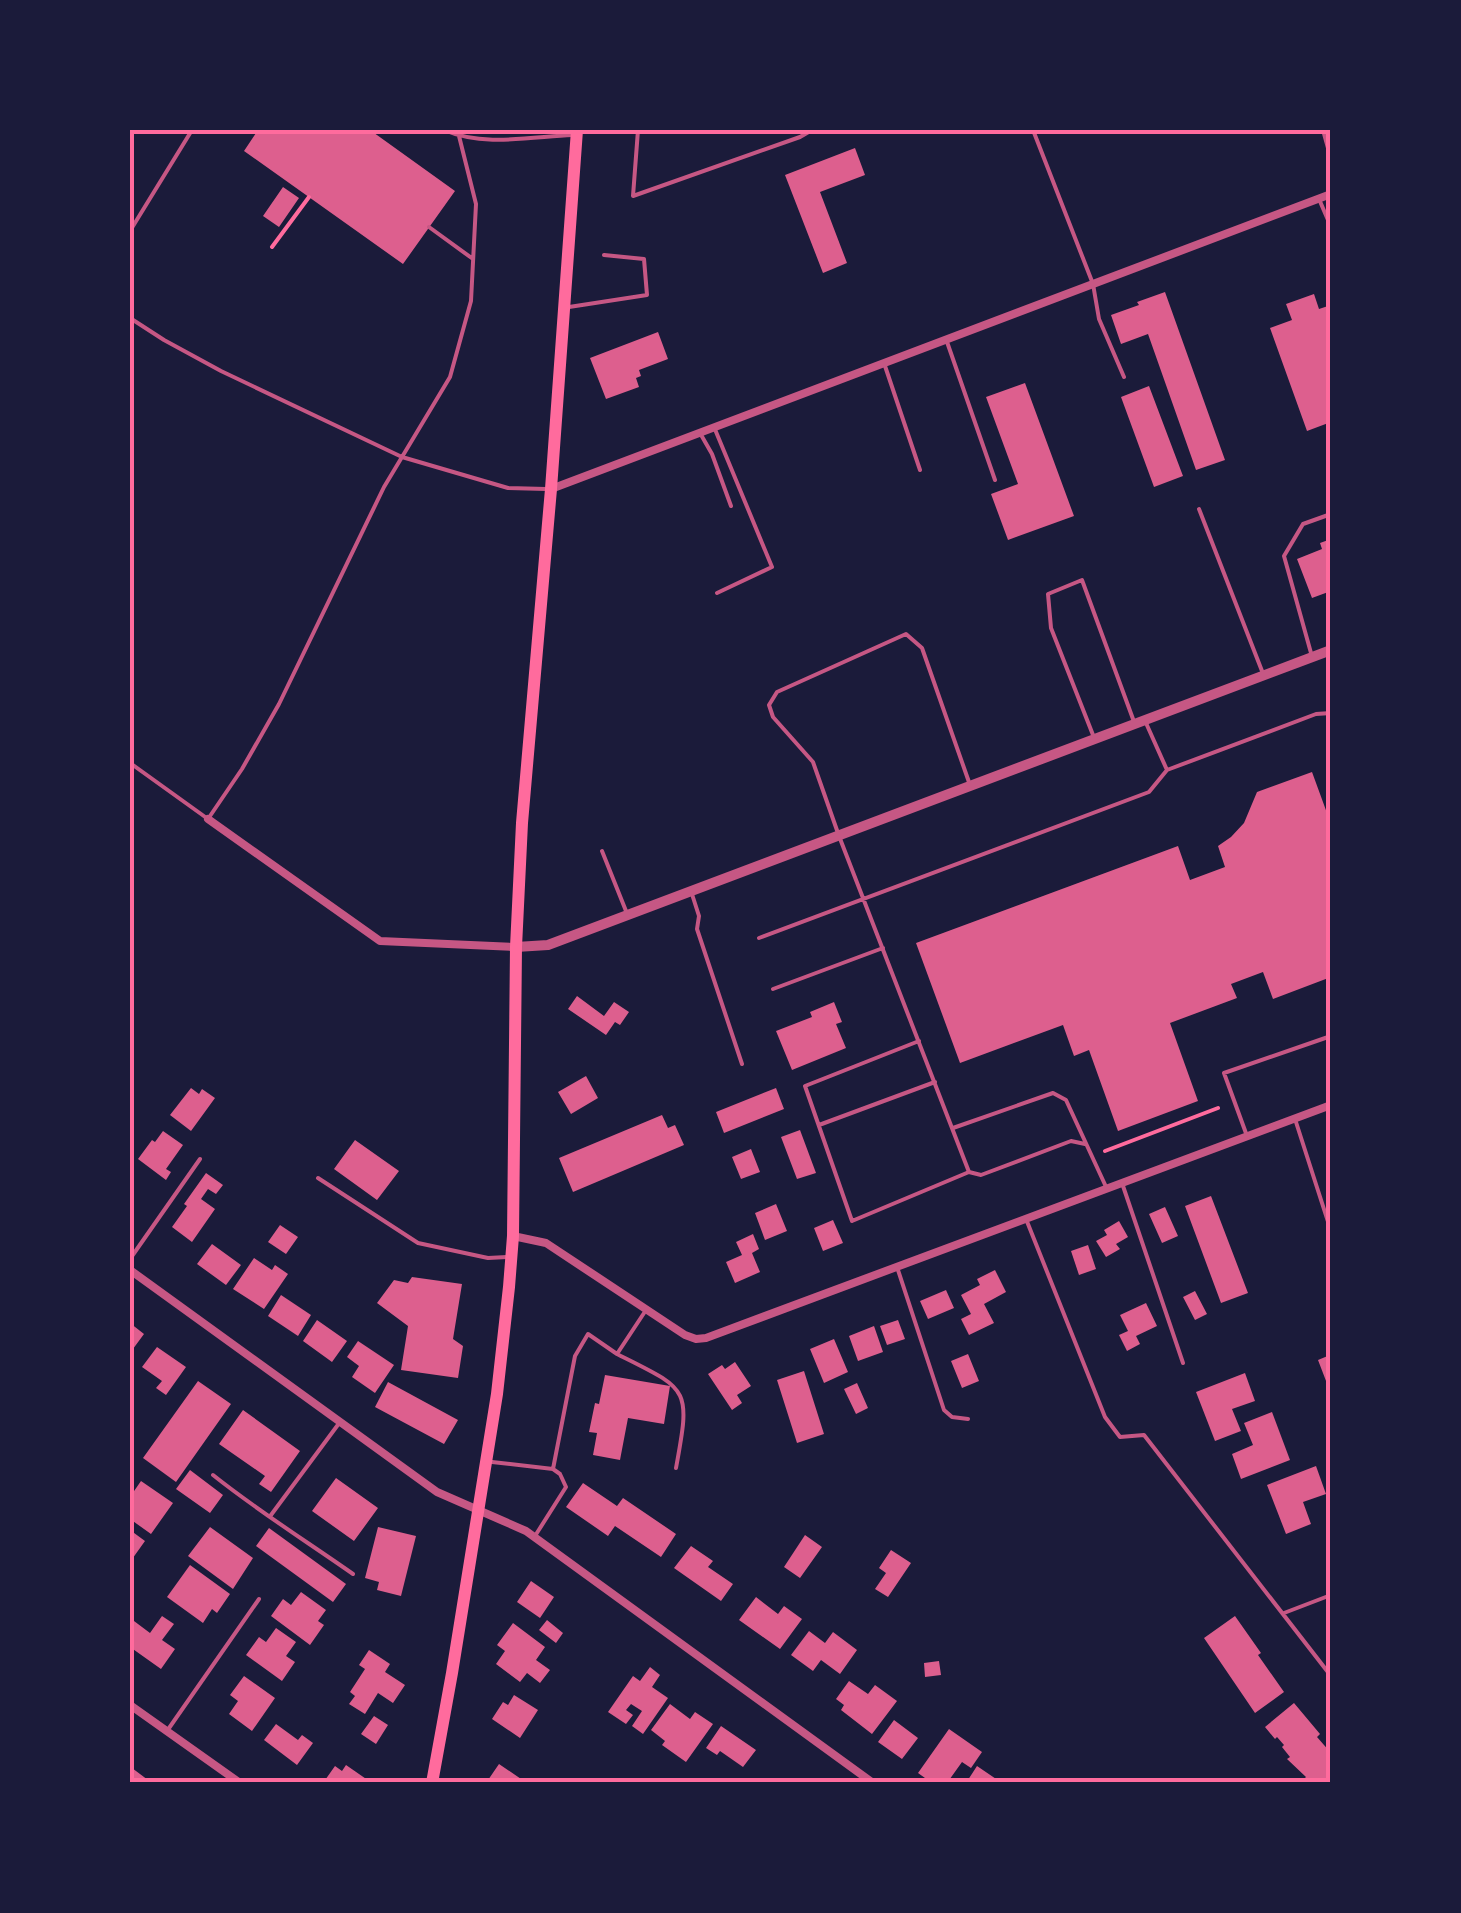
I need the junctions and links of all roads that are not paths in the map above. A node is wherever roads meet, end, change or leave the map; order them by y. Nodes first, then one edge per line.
1 (192, 130) edge
2 (444, 130) edge
3 (496, 130) edge
4 (638, 130) edge
5 (812, 130) edge
6 (1033, 130) edge
7 (1323, 130) edge
8 (577, 132) edge
9 (458, 136) junction
10 (495, 140) junction
11 (1331, 159) edge
12 (1331, 194) edge
13 (1319, 198) junction
14 (429, 227) dead end
15 (1331, 227) edge
16 (130, 231) edge
17 (604, 255) dead end
18 (473, 258) junction
19 (1093, 284) junction
20 (565, 307) junction
21 (130, 318) edge
22 (946, 340) junction
23 (884, 363) junction
24 (1124, 377) dead end
25 (714, 428) junction
26 (700, 433) junction
27 (402, 457) junction
28 (920, 470) dead end
29 (995, 480) dead end
30 (551, 489) junction
31 (731, 506) dead end
32 (1200, 508) dead end
33 (1331, 514) edge
34 (717, 593) dead end
35 (1331, 650) edge
36 (1312, 658) junction
37 (1264, 676) junction
38 (1331, 713) edge
39 (1140, 722) junction
40 (1094, 740) junction
41 (130, 763) edge
42 (1167, 770) junction
43 (970, 786) junction
44 (208, 819) junction
45 (838, 836) junction
46 (602, 850) dead end
47 (691, 891) junction
48 (863, 898) junction
49 (628, 915) junction
50 (759, 938) dead end
51 (516, 947) junction
52 (883, 948) junction
53 (773, 989) dead end
54 (1331, 1036) edge
55 (919, 1041) junction
56 (742, 1064) dead end
57 (935, 1082) junction
58 (1331, 1105) edge
59 (1295, 1119) junction
60 (819, 1125) junction
61 (954, 1128) junction
62 (1247, 1136) junction
63 (1085, 1144) junction
64 (200, 1159) dead end
65 (969, 1172) junction
66 (318, 1178) dead end
67 (1122, 1183) junction
68 (1107, 1189) junction
69 (1026, 1219) junction
70 (1331, 1230) edge
71 (513, 1236) junction
72 (511, 1257) junction
73 (130, 1259) edge
74 (897, 1267) junction
75 (130, 1270) edge
76 (646, 1310) junction
77 (617, 1354) junction
78 (1183, 1363) dead end
79 (968, 1418) dead end
80 (340, 1422) junction
81 (486, 1461) junction
82 (676, 1468) dead end
83 (553, 1469) junction
84 (212, 1476) dead end
85 (478, 1510) junction
86 (270, 1516) junction
87 (534, 1537) junction
88 (353, 1574) dead end
89 (1331, 1595) edge
90 (259, 1599) dead end
91 (1282, 1614) junction
92 (1331, 1676) edge
93 (130, 1705) edge
94 (167, 1731) junction
95 (240, 1783) edge
96 (432, 1783) edge
97 (873, 1783) edge

1 - 16 lane
2 - 9 lane
3 - 10 lane
4 - 5 lane
6 - 19 lane
7 - 11 lane
8 - 10 lane
8 - 20 main road
9 - 10 lane
9 - 18 lane
12 - 13 street
13 - 15 lane
13 - 19 street
14 - 18 lane
17 - 20 lane
18 - 27 lane
19 - 22 street
19 - 24 lane
20 - 30 main road
21 - 27 lane
22 - 23 street
22 - 29 lane
23 - 25 street
23 - 28 lane
25 - 26 street
25 - 34 lane
26 - 30 street
26 - 31 lane
27 - 30 lane
27 - 44 lane
30 - 51 main road
32 - 37 lane
33 - 36 lane
35 - 36 street
36 - 37 street
37 - 39 street
38 - 42 lane
39 - 40 street
39 - 40 lane
39 - 42 lane
40 - 43 street
41 - 44 lane
42 - 48 lane
43 - 45 street
43 - 45 lane
44 - 51 street
45 - 47 street
45 - 48 lane
46 - 49 lane
47 - 49 street
47 - 56 lane
48 - 50 lane
48 - 52 lane
49 - 51 street
51 - 71 main road
52 - 53 lane
52 - 55 lane
54 - 62 lane
55 - 57 lane
55 - 60 lane
57 - 60 lane
57 - 61 lane
58 - 59 street
59 - 62 street
59 - 70 lane
60 - 65 lane
61 - 63 lane
61 - 65 lane
62 - 67 street
63 - 65 lane
63 - 68 lane
64 - 73 lane
66 - 72 lane
67 - 68 street
67 - 78 lane
68 - 69 street
69 - 74 street
69 - 91 lane
71 - 72 main road
71 - 76 street
72 - 81 main road
74 - 76 street
74 - 79 lane
75 - 80 street
76 - 77 lane
77 - 82 lane
77 - 83 lane
80 - 85 street
80 - 86 lane
81 - 83 lane
81 - 85 main road
83 - 87 lane
84 - 86 lane
85 - 87 street
85 - 96 main road
86 - 88 lane
87 - 97 street
89 - 91 lane
90 - 94 lane
91 - 92 lane
93 - 94 street
94 - 95 street

